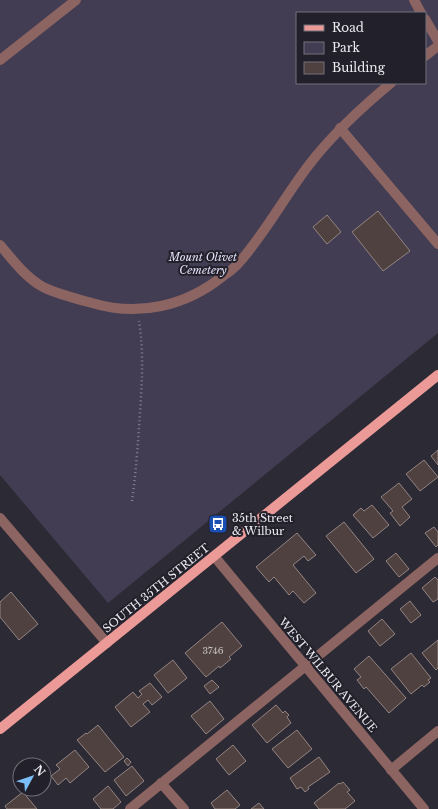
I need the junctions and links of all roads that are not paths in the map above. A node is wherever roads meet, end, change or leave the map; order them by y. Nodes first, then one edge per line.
1 (76, 0) edge
2 (414, 0) edge
3 (420, 12) edge
4 (426, 21) edge
5 (438, 41) edge
6 (438, 46) edge
7 (426, 55) edge
8 (0, 60) edge
9 (390, 84) edge
10 (340, 128) junction
11 (438, 244) edge
12 (0, 245) edge
13 (438, 375) edge
14 (0, 518) edge
15 (214, 556) junction
16 (438, 558) edge
17 (107, 643) junction
18 (305, 667) junction
19 (0, 729) edge
20 (438, 732) edge
21 (391, 770) junction
22 (161, 784) junction
23 (130, 809) edge
24 (184, 809) edge
25 (424, 809) edge

1 - 8 street
2 - 3 street
4 - 5 street
6 - 7 street
9 - 10 street
10 - 11 street
10 - 12 street
13 - 15 main road, SOUTH 35TH STREET
14 - 17 street
15 - 17 main road, SOUTH 35TH STREET
15 - 18 street, WEST WILBUR AVENUE
16 - 18 street
17 - 19 main road, SOUTH 35TH STREET
18 - 21 street, WEST WILBUR AVENUE
18 - 22 street
20 - 21 street
21 - 25 street, WEST WILBUR AVENUE
22 - 23 street
22 - 24 street

